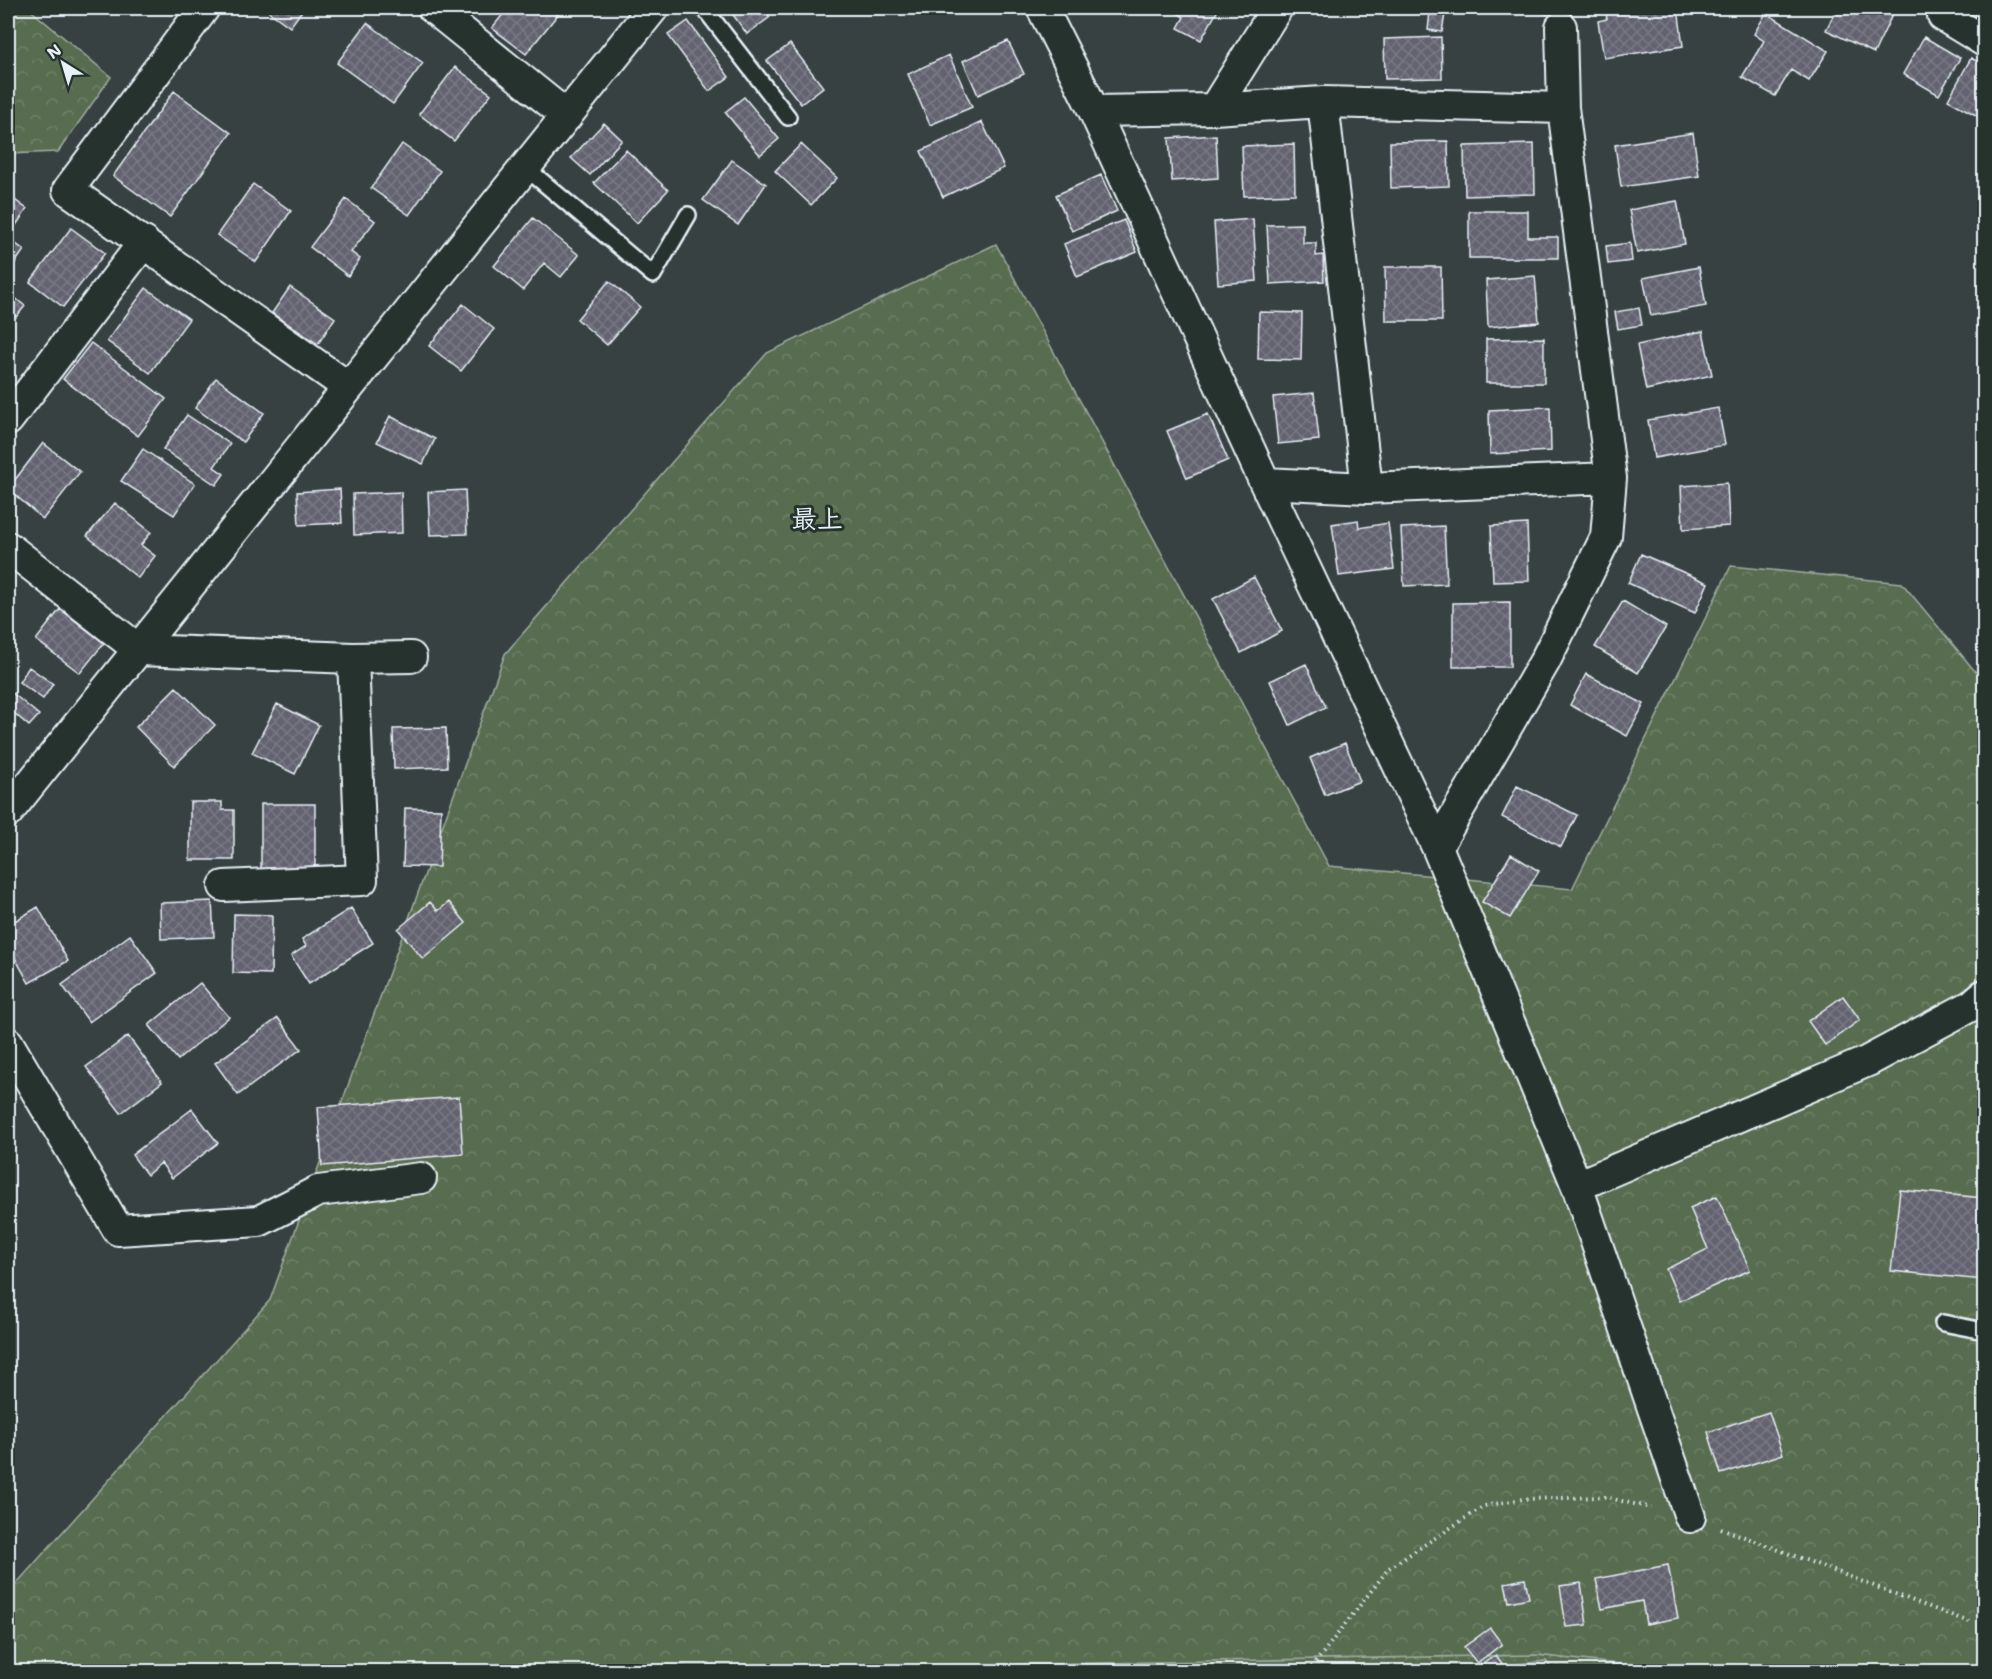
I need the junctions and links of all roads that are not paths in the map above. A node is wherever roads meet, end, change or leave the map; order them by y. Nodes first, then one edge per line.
1 (204, 8) edge
2 (433, 8) edge
3 (653, 8) edge
4 (704, 8) edge
5 (1042, 8) edge
6 (1277, 8) edge
7 (1946, 8) edge
8 (1561, 27) dead end
9 (1984, 41) edge
10 (1323, 102) junction
11 (1563, 108) junction
12 (1214, 109) junction
13 (1094, 111) junction
14 (567, 116) junction
15 (788, 117) dead end
16 (526, 168) junction
17 (688, 215) dead end
18 (144, 242) junction
19 (348, 387) junction
20 (8, 420) edge
21 (1611, 478) junction
22 (1265, 483) junction
23 (1367, 488) junction
24 (8, 547) edge
25 (139, 650) junction
26 (411, 657) dead end
27 (353, 658) junction
28 (8, 812) edge
29 (1437, 847) junction
30 (224, 886) dead end
31 (1982, 1004) edge
32 (8, 1043) edge
33 (421, 1178) dead end
34 (1577, 1186) junction
35 (1943, 1323) dead end
36 (1984, 1331) edge
37 (1690, 1517) road end

1 - 18 street
2 - 14 street
3 - 14 street
4 - 15 lane
5 - 13 street
6 - 12 street
7 - 9 street
8 - 11 street
10 - 11 street
10 - 12 street
10 - 23 street
11 - 21 street
12 - 13 street
13 - 22 street
14 - 16 street
16 - 17 lane
16 - 19 street
18 - 19 street
18 - 20 street
19 - 25 street
21 - 23 street
21 - 29 street
22 - 23 street
22 - 29 street
24 - 25 street
25 - 27 street
25 - 28 street
26 - 27 street
27 - 30 street
29 - 34 street
31 - 34 street
32 - 33 street
34 - 37 street
35 - 36 lane

